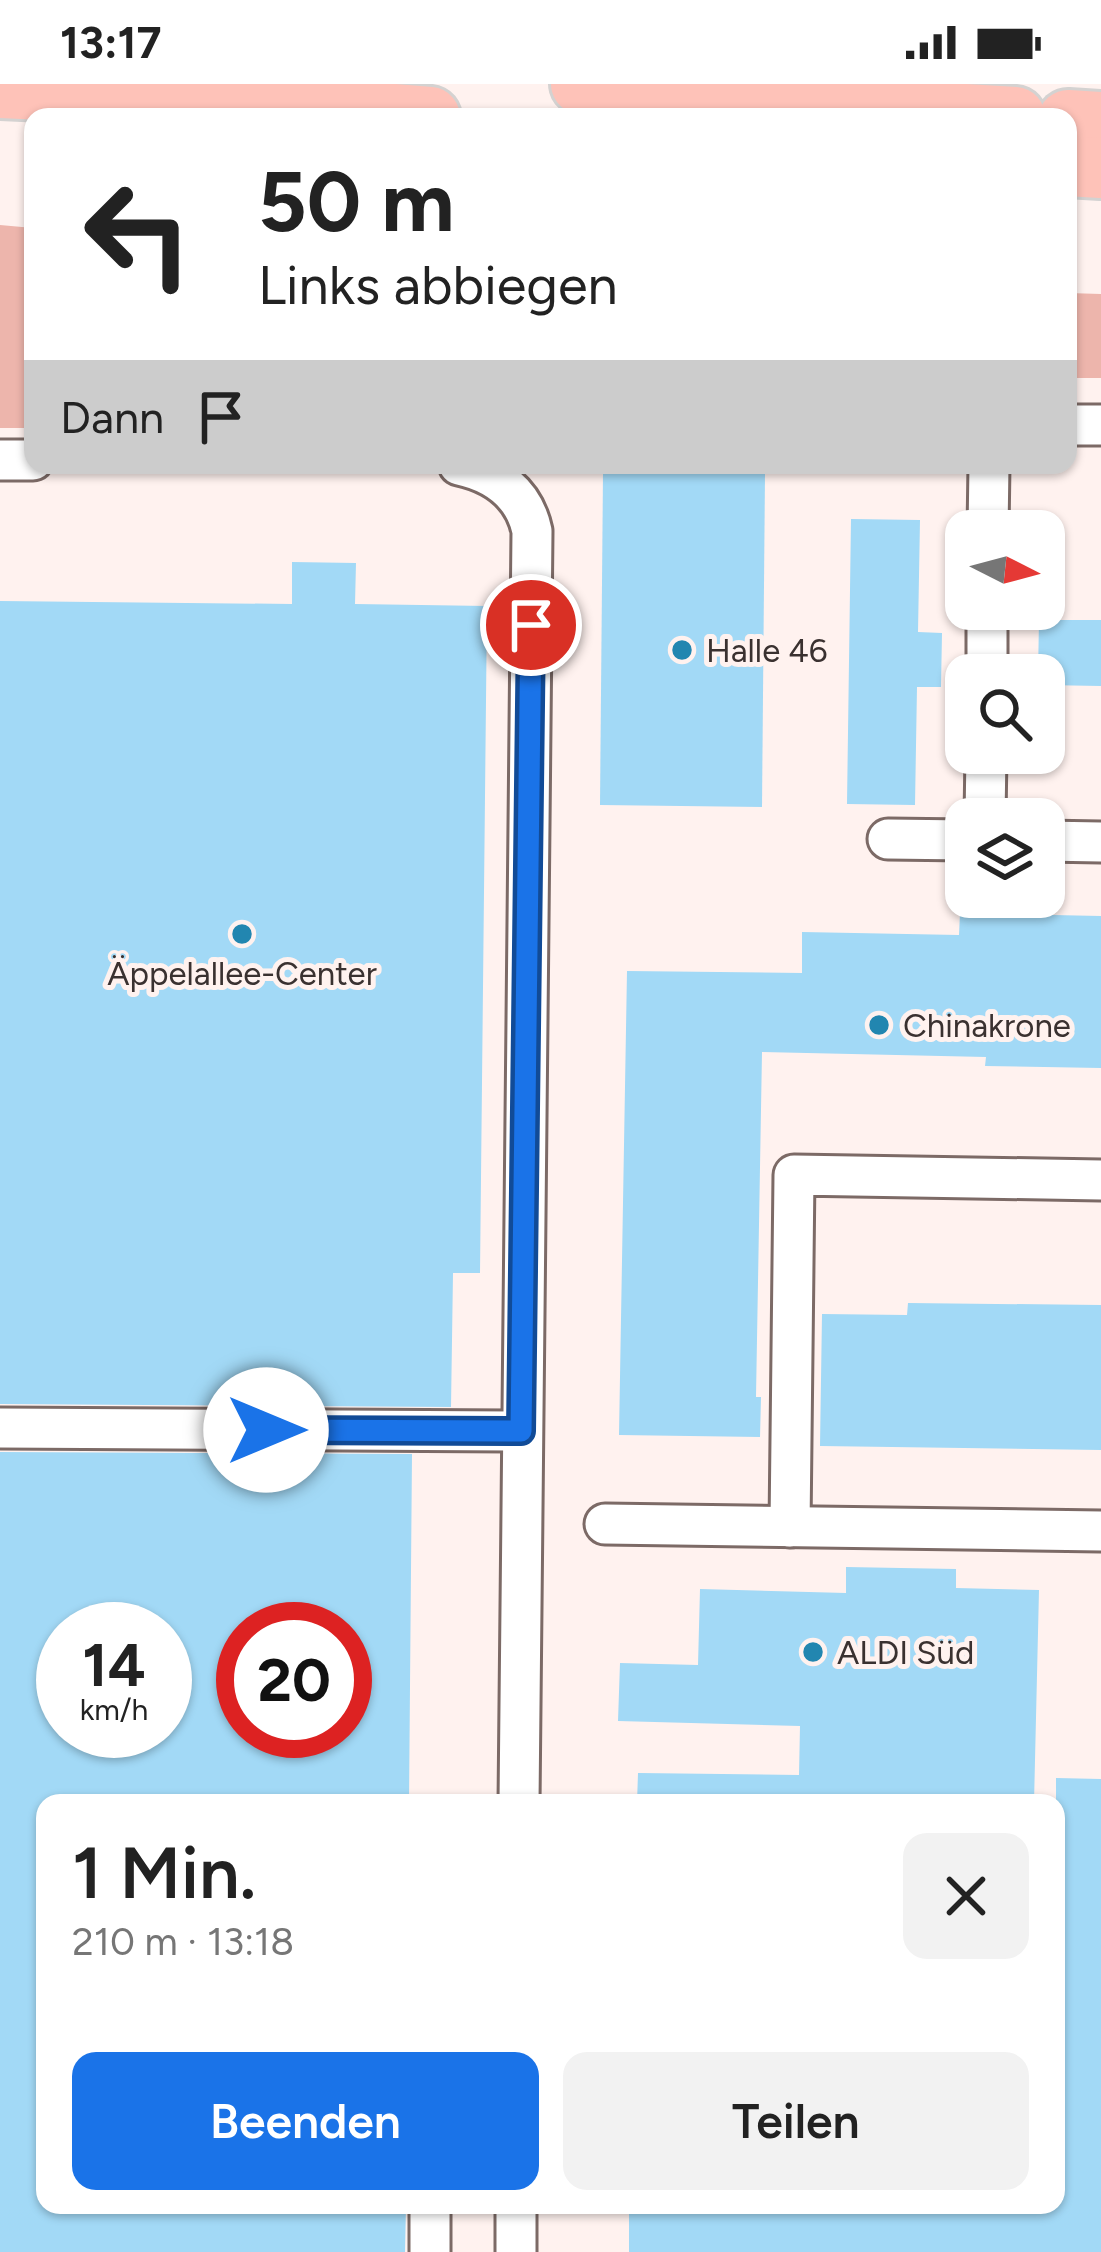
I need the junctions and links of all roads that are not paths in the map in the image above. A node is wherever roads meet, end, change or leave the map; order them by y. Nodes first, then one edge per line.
1 (101, 84) edge
2 (581, 84) edge
3 (0, 88) edge
4 (193, 97) junction
5 (323, 108) edge
6 (867, 108) edge
7 (481, 474) edge
8 (989, 474) edge
9 (988, 510) edge
10 (888, 838) dead end
11 (945, 839) edge
12 (1065, 841) edge
13 (1101, 842) edge
14 (1101, 1180) edge
15 (0, 1428) edge
16 (521, 1431) junction
17 (605, 1524) dead end
18 (790, 1527) junction
19 (1101, 1531) edge
20 (519, 1794) edge
21 (430, 2214) edge
22 (516, 2214) edge
23 (430, 2252) edge
24 (515, 2252) edge

1 - 4 highway
2 - 6 highway
3 - 4 highway
4 - 5 highway
7 - 16 lane
8 - 9 lane
10 - 11 lane
12 - 13 lane
14 - 18 lane
15 - 16 lane
16 - 20 lane
17 - 18 lane
18 - 19 lane
21 - 23 lane
22 - 24 lane

